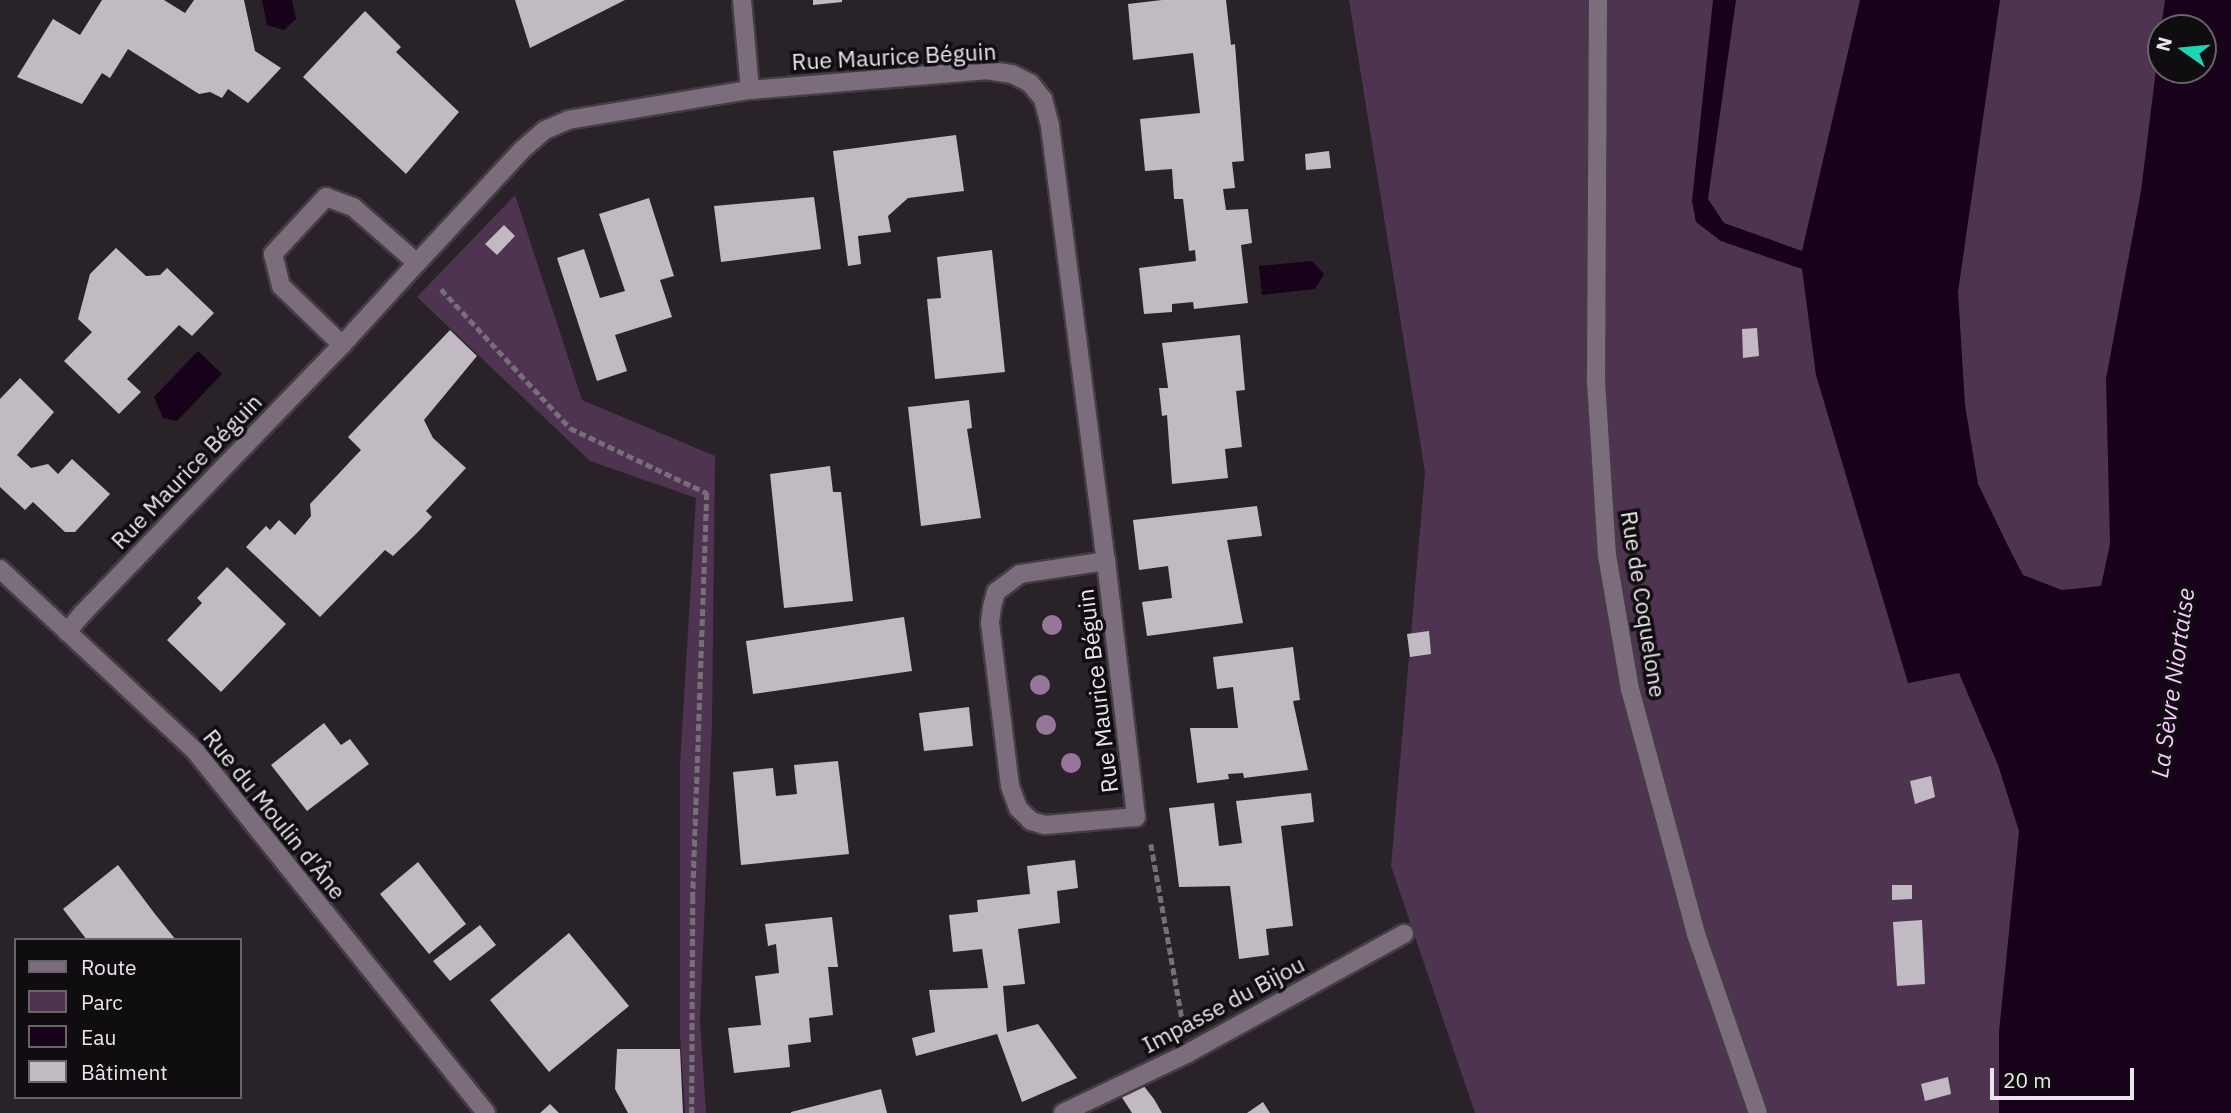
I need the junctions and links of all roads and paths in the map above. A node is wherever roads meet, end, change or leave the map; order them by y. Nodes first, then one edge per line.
1 (742, 0) edge
2 (1598, 0) edge
3 (750, 90) junction
4 (417, 263) junction
5 (342, 345) junction
6 (1106, 561) junction
7 (0, 569) edge
8 (67, 632) junction
9 (1136, 817) junction
10 (1404, 934) dead end
11 (1188, 1053) junction
12 (486, 1113) edge
13 (692, 1113) edge
14 (1063, 1113) edge
15 (1758, 1113) edge

1 - 3 street
2 - 15 street, Rue de Coquelone
3 - 4 street, Rue Maurice Béguin
3 - 6 street, Rue Maurice Béguin
4 - 5 street, Rue Maurice Béguin
4 - 5 street
4 - 13 path
5 - 8 street, Rue Maurice Béguin
6 - 9 street, Rue Maurice Béguin
6 - 9 street, Rue Maurice Béguin
7 - 8 street, Rue du Moulin d'Âne
8 - 12 street, Rue du Moulin d'Âne
9 - 11 path
10 - 11 street, Impasse du Bijou
11 - 14 street, Impasse du Bijou

